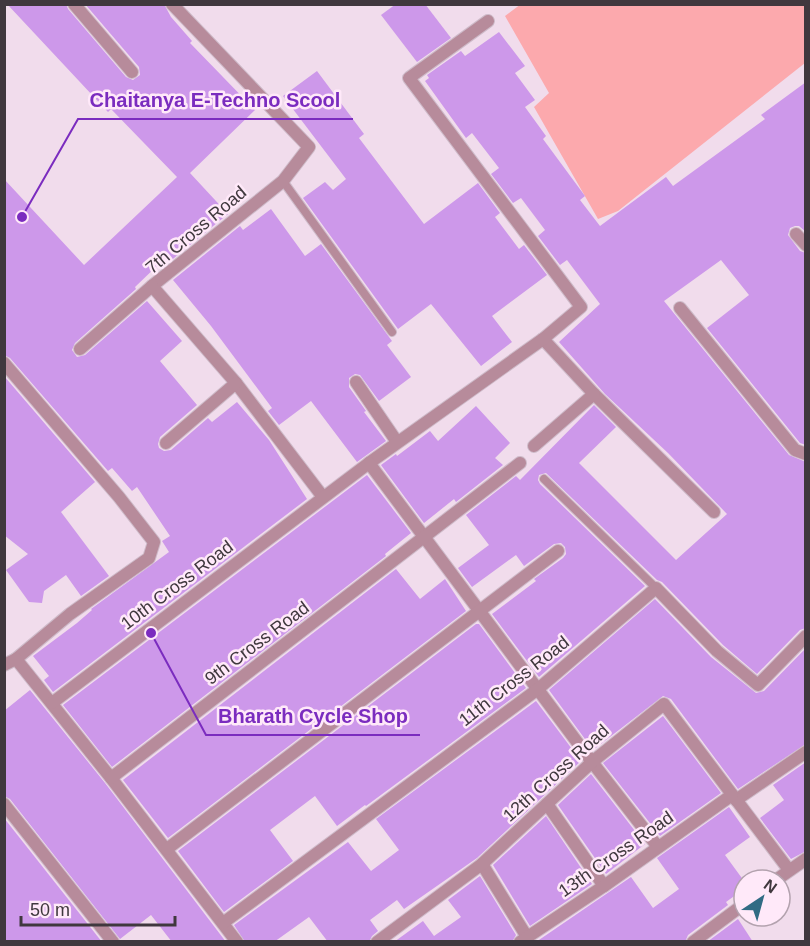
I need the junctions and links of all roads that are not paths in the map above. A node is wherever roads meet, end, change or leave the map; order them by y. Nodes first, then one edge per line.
1 (74, 4) edge
2 (172, 4) edge
3 (488, 21) dead end
4 (132, 72) dead end
5 (284, 181) junction
6 (796, 234) dead end
7 (806, 245) edge
8 (152, 286) junction
9 (680, 308) dead end
10 (392, 332) dead end
11 (543, 339) junction
12 (80, 349) dead end
13 (4, 363) edge
14 (356, 382) dead end
15 (236, 383) junction
16 (594, 394) junction
17 (397, 442) junction
18 (166, 443) dead end
19 (534, 446) dead end
20 (806, 454) edge
21 (369, 463) junction
22 (519, 463) dead end
23 (544, 479) dead end
24 (324, 496) junction
25 (714, 512) dead end
26 (425, 538) junction
27 (558, 551) dead end
28 (656, 588) junction
29 (480, 611) junction
30 (806, 636) edge
31 (10, 662) edge
32 (538, 688) junction
33 (52, 703) junction
34 (806, 752) edge
35 (592, 762) junction
36 (111, 778) junction
37 (734, 798) junction
38 (4, 804) edge
39 (547, 804) junction
40 (658, 847) junction
41 (167, 849) junction
42 (806, 859) edge
43 (482, 864) junction
44 (787, 868) edge
45 (792, 868) edge
46 (604, 886) junction
47 (732, 913) edge
48 (223, 923) junction
49 (523, 939) edge
50 (113, 942) edge
51 (237, 942) edge
52 (377, 942) edge
53 (693, 942) edge

1 - 4 street
2 - 5 street, 7th Cross Road
3 - 11 street, 10th Cross Road
5 - 8 street, 7th Cross Road
5 - 10 lane
6 - 7 street
8 - 12 street
8 - 15 street, 7th Cross Road
9 - 20 street
11 - 16 street
11 - 17 street, 10th Cross Road
13 - 31 street
14 - 17 street
15 - 18 street
15 - 24 street, 7th Cross Road
16 - 19 street
16 - 25 street
17 - 21 street, 10th Cross Road
21 - 24 street, 10th Cross Road
21 - 26 street
22 - 26 street, 9th Cross Road
23 - 28 lane
24 - 33 street, 10th Cross Road
26 - 29 street
26 - 36 street, 9th Cross Road
27 - 29 street
28 - 30 street
28 - 32 street, 11th Cross Road
29 - 32 street
29 - 41 street
31 - 33 street
32 - 35 street
32 - 48 street, 11th Cross Road
33 - 36 street
34 - 37 street, 13th Cross Road
35 - 37 street, 12th Cross Road
35 - 39 street, 12th Cross Road
35 - 40 street
36 - 41 street
37 - 40 street, 13th Cross Road
37 - 44 street
38 - 50 street
39 - 43 street, 12th Cross Road
39 - 46 street
40 - 46 street, 13th Cross Road
41 - 48 street
42 - 45 street
43 - 49 street
43 - 52 street, 12th Cross Road
46 - 49 street, 13th Cross Road
47 - 53 street
48 - 51 street

